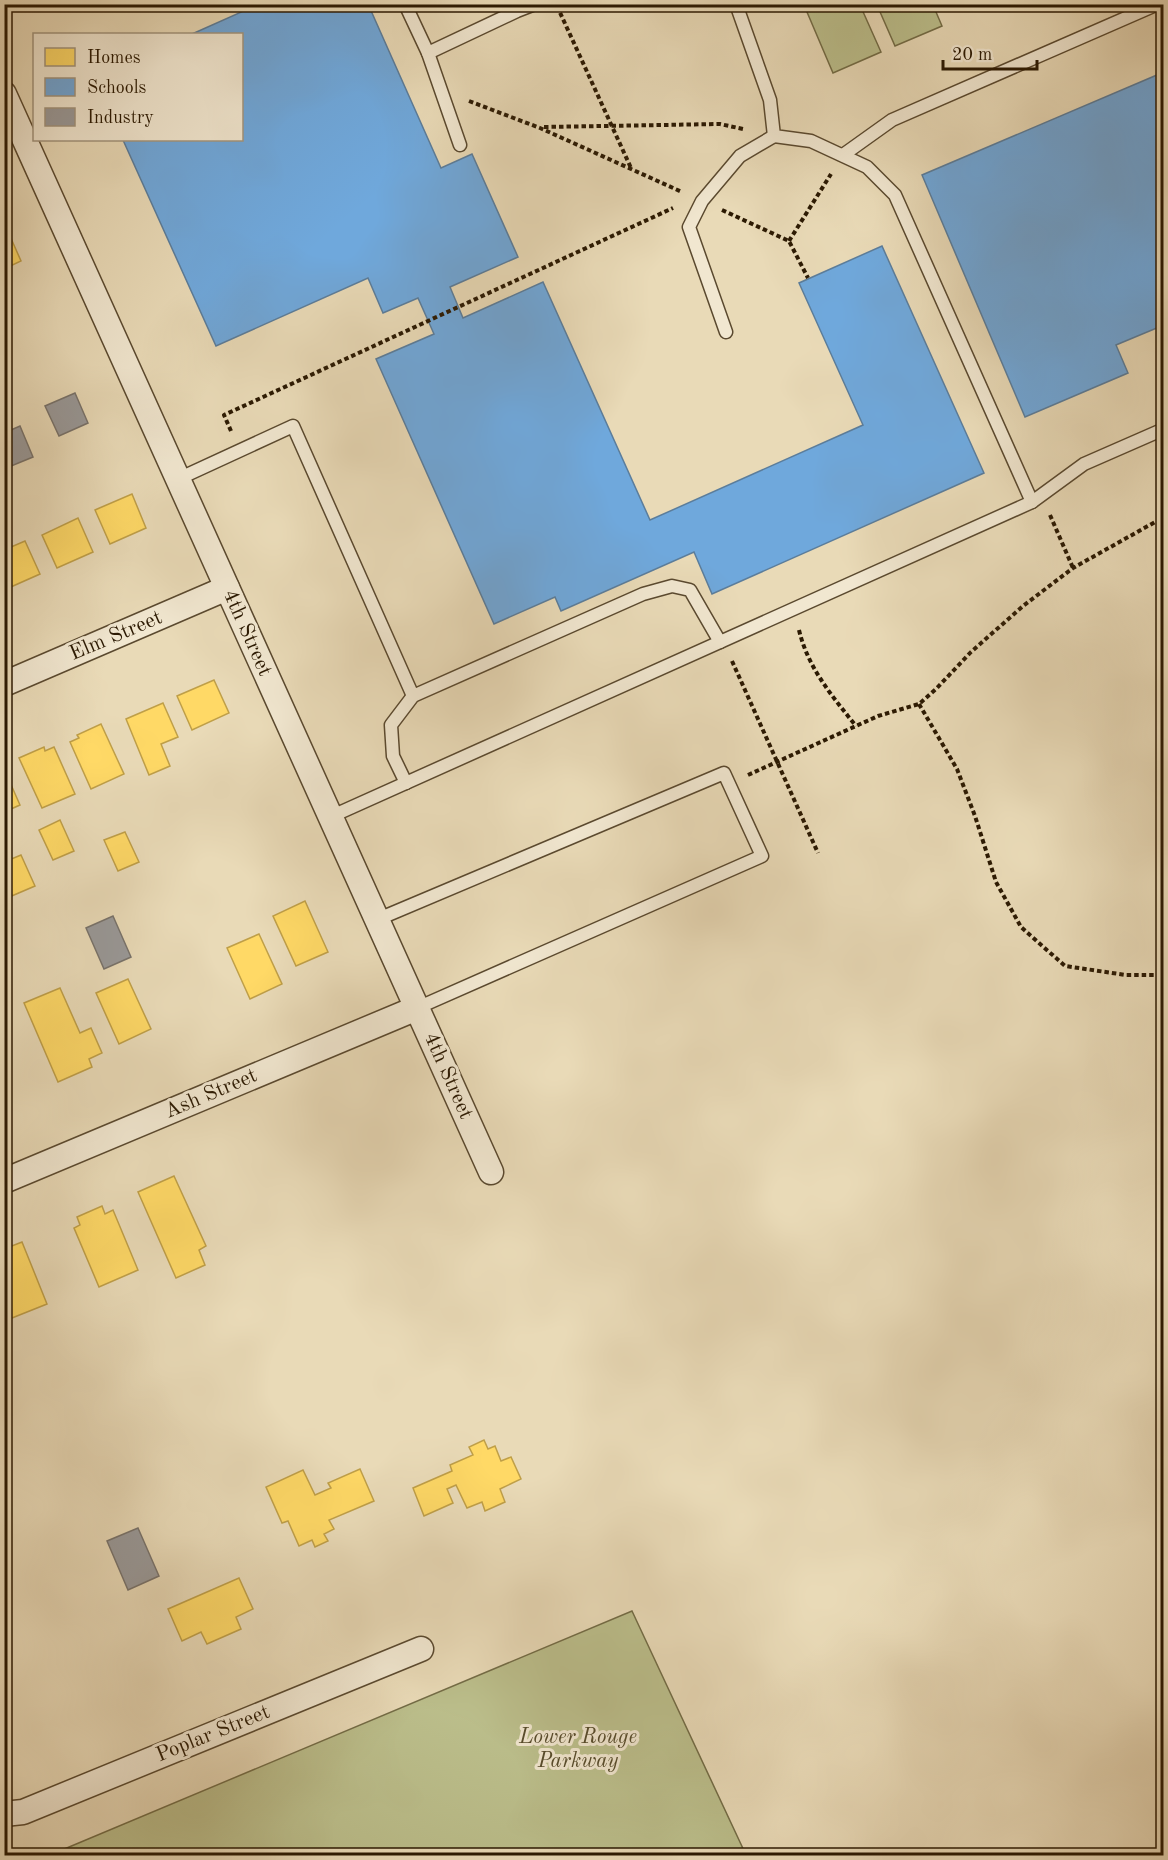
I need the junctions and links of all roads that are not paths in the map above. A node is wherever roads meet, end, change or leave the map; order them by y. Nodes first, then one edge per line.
1 (405, 4) edge
2 (535, 4) edge
3 (736, 4) edge
4 (1158, 4) edge
5 (428, 53) junction
6 (4, 94) edge
7 (774, 136) junction
8 (14, 141) edge
9 (460, 145) dead end
10 (843, 156) junction
11 (726, 332) dead end
12 (1164, 429) edge
13 (178, 479) junction
14 (1037, 498) junction
15 (227, 588) junction
16 (722, 641) junction
17 (4, 684) edge
18 (413, 696) junction
19 (406, 783) junction
20 (330, 817) junction
21 (376, 920) junction
22 (417, 1008) junction
23 (491, 1172) dead end
24 (4, 1181) edge
25 (421, 1649) dead end
26 (4, 1814) edge

1 - 5 lane
2 - 5 lane
3 - 7 lane
4 - 10 lane
5 - 9 lane
6 - 8 street, 4th Street
7 - 10 lane
7 - 11 lane
8 - 13 street, 4th Street
10 - 14 lane
12 - 14 lane
13 - 15 street, 4th Street
13 - 18 lane
14 - 16 lane
15 - 17 street, Elm Street
15 - 20 street, 4th Street
16 - 18 lane
16 - 19 lane
18 - 19 lane
19 - 20 lane
20 - 21 street, 4th Street
21 - 22 street, 4th Street
21 - 22 lane
22 - 23 street, 4th Street
22 - 24 street, Ash Street
25 - 26 street, Poplar Street

